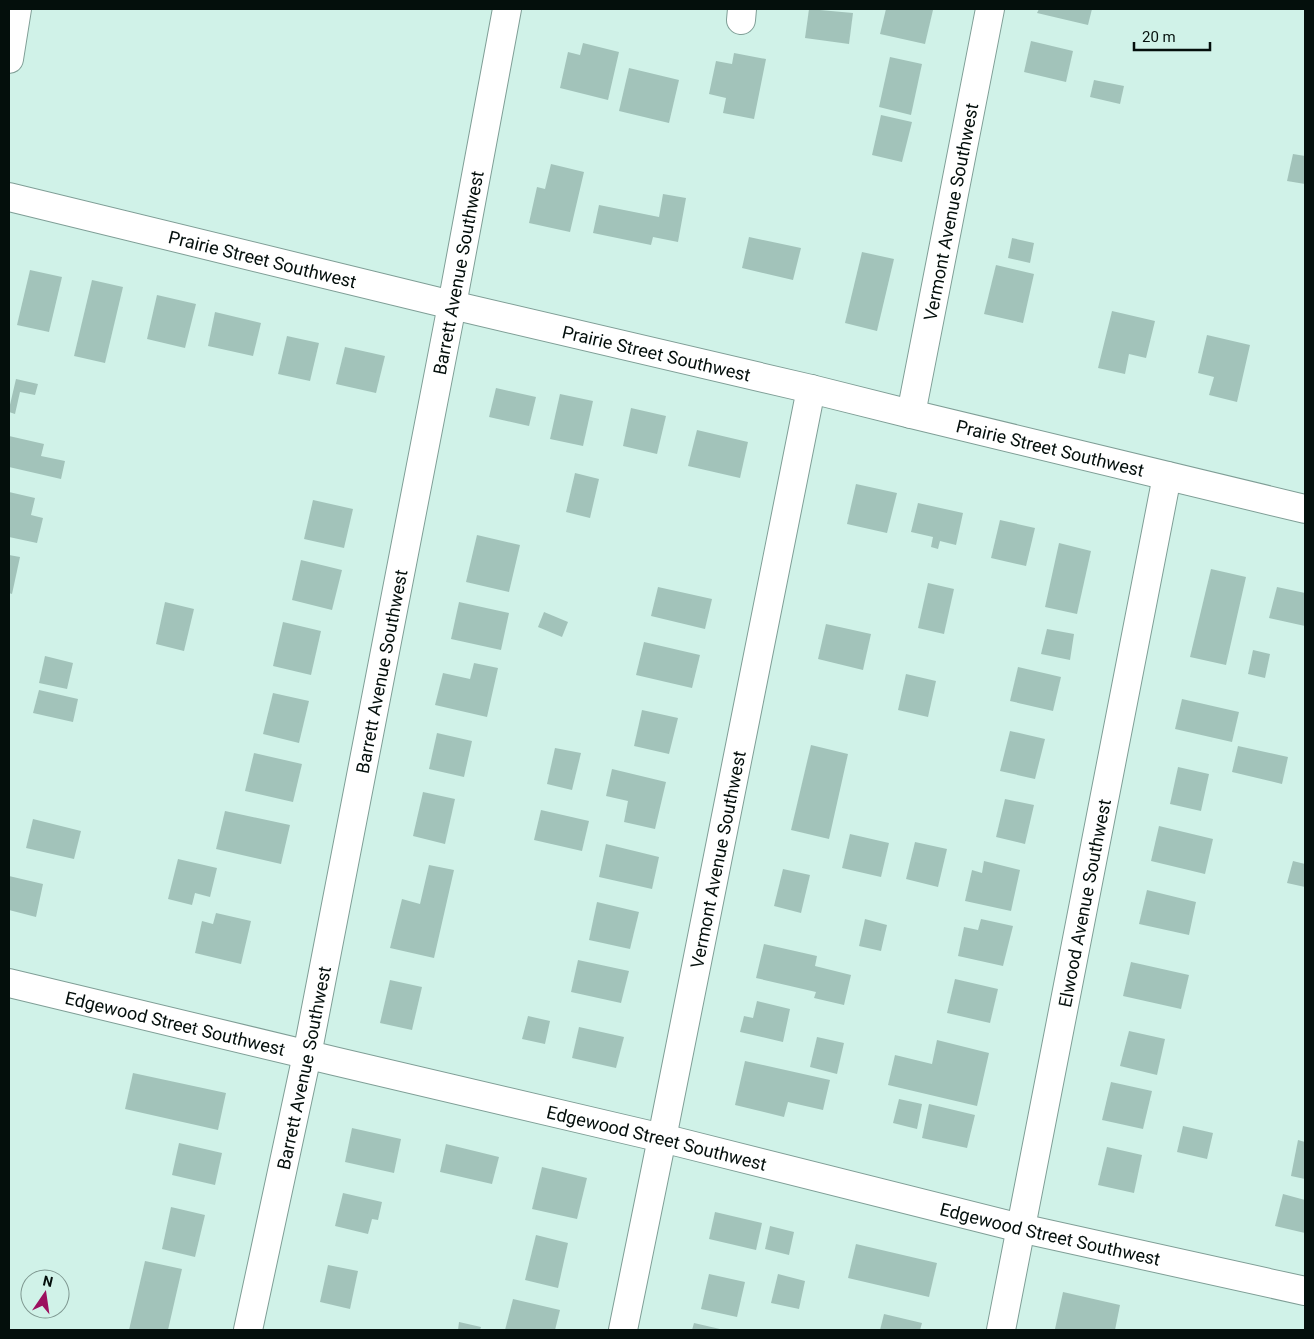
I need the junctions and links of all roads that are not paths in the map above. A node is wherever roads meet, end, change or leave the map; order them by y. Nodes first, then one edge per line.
1 (17, 9) edge
2 (507, 9) edge
3 (990, 9) edge
4 (9, 59) edge
5 (9, 196) edge
6 (452, 305) junction
7 (811, 389) junction
8 (911, 414) junction
9 (1166, 476) junction
10 (1305, 508) edge
11 (9, 983) edge
12 (307, 1055) junction
13 (662, 1138) junction
14 (1020, 1228) junction
15 (1305, 1291) edge
16 (248, 1330) edge
17 (623, 1330) edge
18 (1001, 1330) edge

1 - 4 street
2 - 6 street, Barrett Avenue Southwest
3 - 8 street, Vermont Avenue Southwest
5 - 6 street, Prairie Street Southwest
6 - 7 street, Prairie Street Southwest
6 - 12 street, Barrett Avenue Southwest
7 - 8 street, Prairie Street Southwest
7 - 13 street, Vermont Avenue Southwest
8 - 9 street, Prairie Street Southwest
9 - 10 street, Prairie Street Southwest
9 - 14 street, Elwood Avenue Southwest
11 - 12 street, Edgewood Street Southwest
12 - 13 street, Edgewood Street Southwest
12 - 16 street, Barrett Avenue Southwest
13 - 14 street, Edgewood Street Southwest
13 - 17 street, Vermont Avenue Southwest
14 - 15 street, Edgewood Street Southwest
14 - 18 street, Elwood Avenue Southwest

